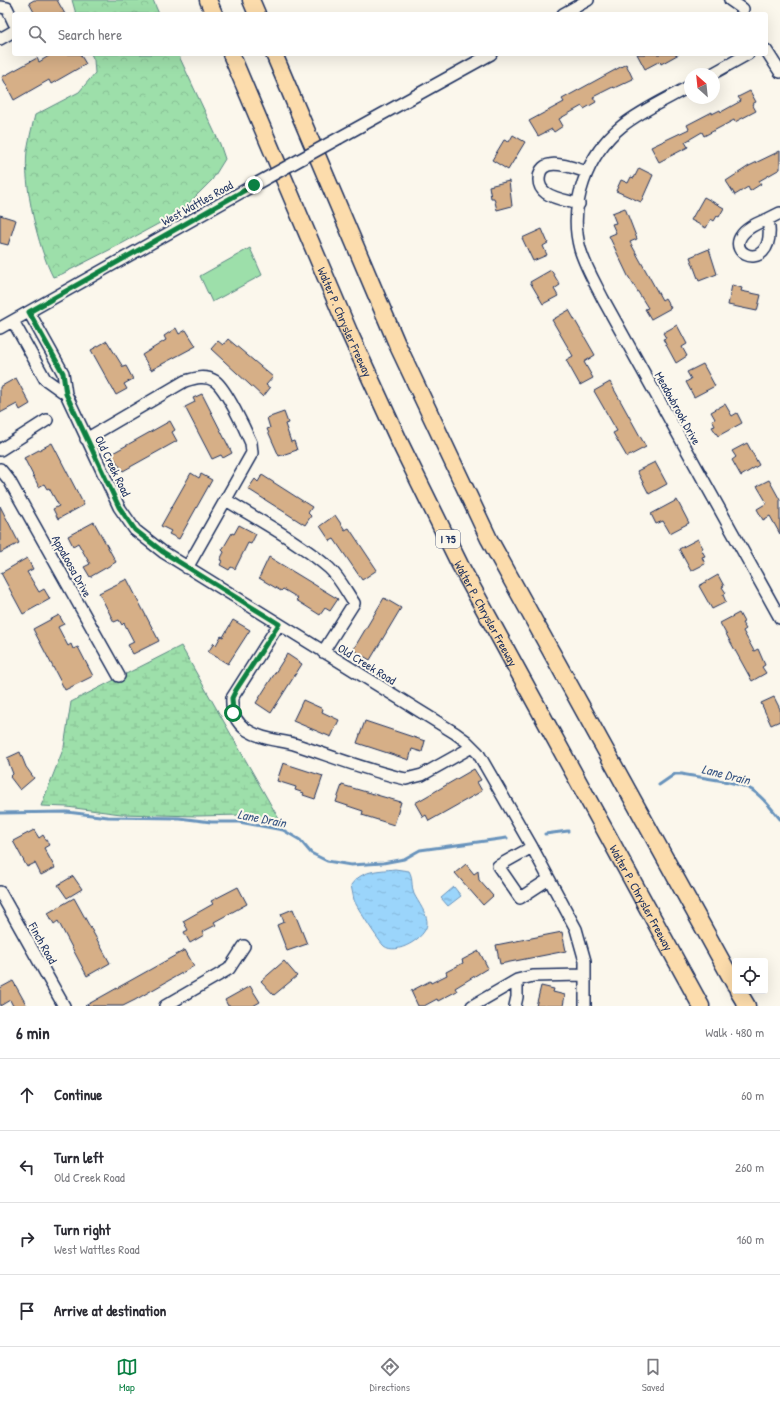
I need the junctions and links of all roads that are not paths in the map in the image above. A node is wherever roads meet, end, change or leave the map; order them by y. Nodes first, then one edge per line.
1 (208, 0) edge
2 (251, 0) edge
3 (588, 0) edge
4 (730, 0) edge
5 (0, 7) edge
6 (744, 8) edge
7 (213, 12) edge
8 (256, 12) edge
9 (567, 12) edge
10 (12, 19) edge
11 (12, 32) edge
12 (0, 39) edge
13 (768, 53) edge
14 (232, 56) edge
15 (275, 56) edge
16 (487, 56) edge
17 (744, 56) edge
18 (720, 70) edge
19 (780, 72) edge
20 (684, 90) edge
21 (587, 172) junction
22 (579, 204) junction
23 (780, 213) edge
24 (768, 219) dead end
25 (29, 312) junction
26 (13, 321) junction
27 (0, 328) edge
28 (66, 394) junction
29 (47, 420) dead end
30 (86, 439) junction
31 (0, 450) edge
32 (0, 469) edge
33 (226, 500) junction
34 (187, 568) junction
35 (780, 618) edge
36 (279, 624) junction
37 (323, 652) junction
38 (119, 676) dead end
39 (472, 747) junction
40 (532, 847) junction
41 (549, 879) junction
42 (0, 892) edge
43 (244, 946) dead end
44 (586, 975) junction
45 (516, 980) junction
46 (732, 980) edge
47 (740, 994) edge
48 (64, 1006) edge
49 (165, 1006) edge
50 (472, 1006) edge
51 (514, 1006) edge
52 (585, 1006) edge
53 (701, 1006) edge
54 (746, 1006) edge

1 - 7 highway
2 - 8 highway
3 - 9 street
4 - 6 street
5 - 10 street
11 - 12 street
13 - 19 street
14 - 53 highway, Walter P. Chrysler Freeway / I 75
15 - 46 highway
16 - 25 street, West Wattles Road, bridge
17 - 18 street
20 - 21 street, Meadowbrook Drive
21 - 22 street, Meadowbrook Drive
21 - 22 street
22 - 35 street, Meadowbrook Drive
23 - 24 street
25 - 26 street, West Wattles Road
25 - 28 street, Old Creek Road
26 - 27 street, West Wattles Road
26 - 28 street
28 - 30 street, Old Creek Road
29 - 31 street
30 - 33 street
30 - 34 street, Old Creek Road
32 - 38 street, Appaloosa Drive
33 - 34 street
33 - 37 street
34 - 36 street, Old Creek Road
36 - 37 street, Old Creek Road
36 - 39 street
37 - 39 street, Old Creek Road
39 - 40 street, Old Creek Road
40 - 41 street, Old Creek Road
40 - 41 street
41 - 44 street, Old Creek Road
42 - 48 street, Finch Road
43 - 49 street
44 - 45 street
44 - 52 street, Old Creek Road
45 - 50 street
45 - 51 street
47 - 54 highway

